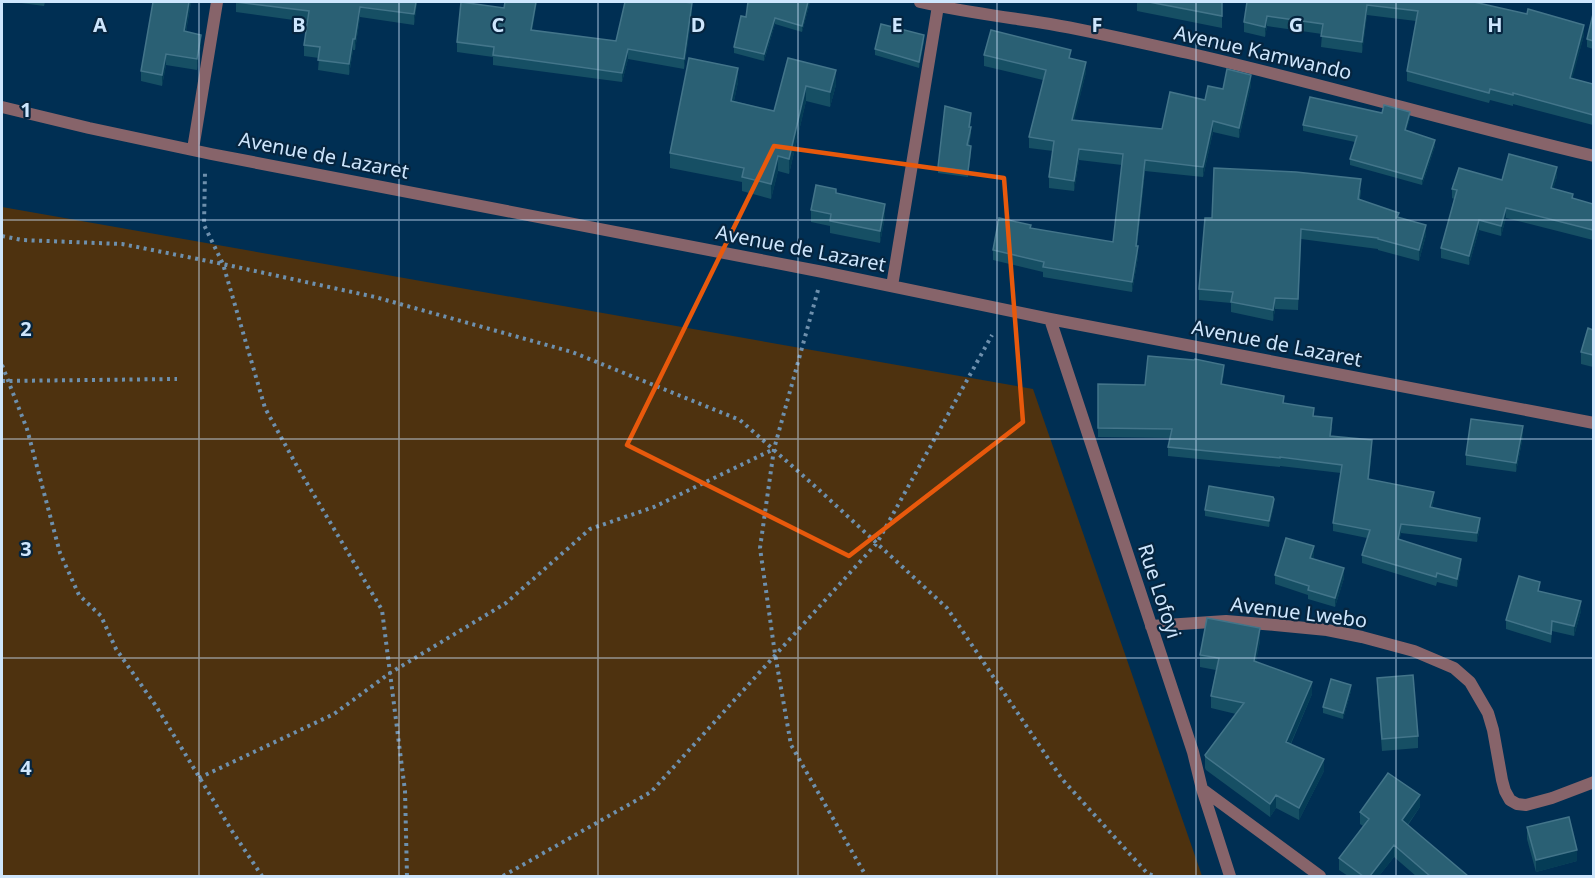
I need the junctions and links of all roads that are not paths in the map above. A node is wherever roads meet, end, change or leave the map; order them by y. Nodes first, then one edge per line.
1 (217, 2) edge
2 (920, 2) edge
3 (939, 6) junction
4 (2, 106) edge
5 (193, 149) junction
6 (1593, 156) edge
7 (892, 286) junction
8 (1050, 319) junction
9 (1593, 423) edge
10 (1151, 626) junction
11 (1593, 782) edge
12 (1202, 789) junction
13 (1230, 876) edge
14 (1320, 876) edge

1 - 5 street
2 - 3 street, Avenue Kamwando
3 - 6 street, Avenue Kamwando
3 - 7 street
4 - 5 street, Avenue de Lazaret
5 - 7 street, Avenue de Lazaret
7 - 8 street, Avenue de Lazaret
8 - 9 street, Avenue de Lazaret
8 - 10 street, Rue Lofoyi
10 - 11 street, Avenue Lwebo
10 - 12 street, Rue Lofoyi
12 - 13 street, Rue Lofoyi
12 - 14 street

